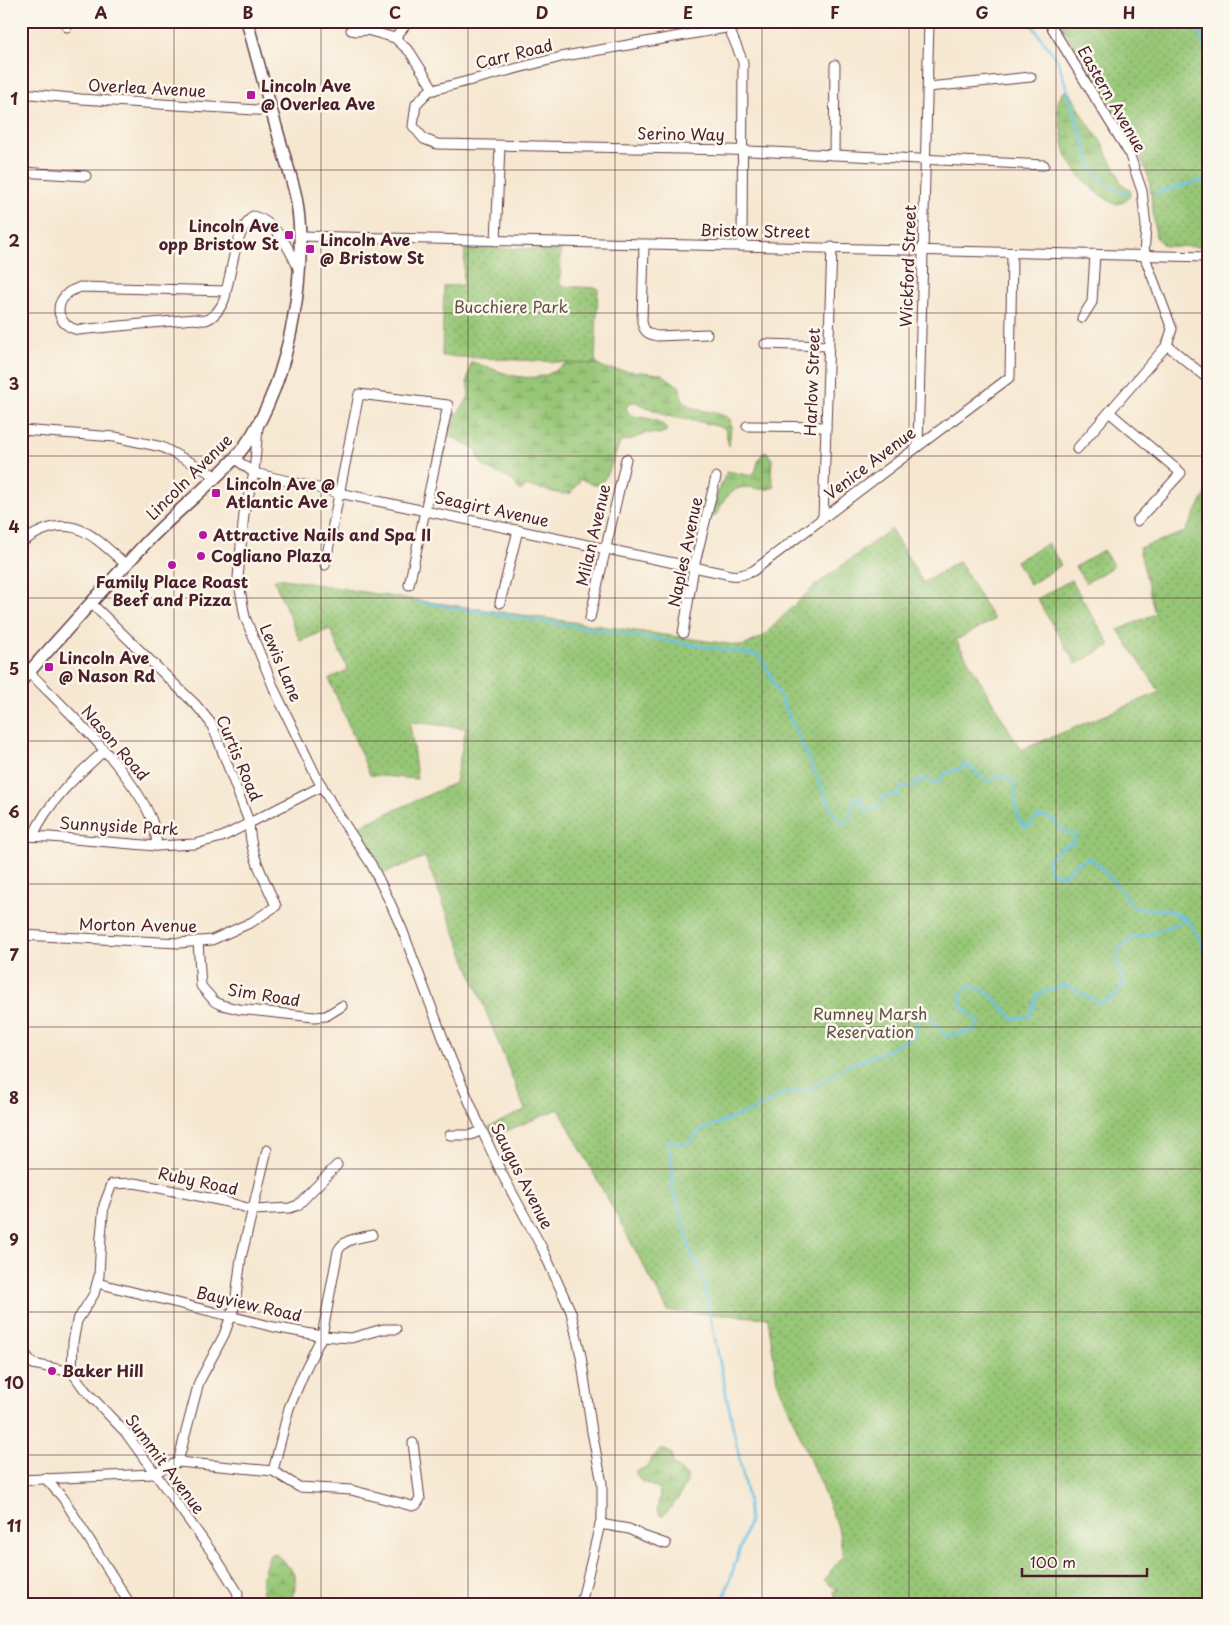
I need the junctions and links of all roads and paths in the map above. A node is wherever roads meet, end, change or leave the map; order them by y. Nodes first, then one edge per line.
1 (247, 21) edge
2 (409, 21) edge
3 (766, 21) edge
4 (929, 21) edge
5 (1048, 21) edge
6 (728, 24) edge
7 (351, 30) dead end
8 (395, 38) junction
9 (836, 65) dead end
10 (1031, 77) dead end
11 (928, 88) junction
12 (434, 90) junction
13 (23, 93) edge
14 (272, 111) junction
15 (21, 121) edge
16 (435, 144) joint
17 (500, 146) junction
18 (743, 151) junction
19 (834, 155) junction
20 (926, 159) junction
21 (1044, 165) dead end
22 (21, 172) edge
23 (86, 176) dead end
24 (300, 236) junction
25 (496, 241) junction
26 (644, 245) junction
27 (742, 245) junction
28 (832, 247) junction
29 (923, 249) junction
30 (1012, 253) junction
31 (1095, 254) junction
32 (1144, 255) junction
33 (1209, 257) edge
34 (299, 270) junction
35 (226, 291) junction
36 (1082, 318) dead end
37 (706, 334) dead end
38 (765, 344) dead end
39 (1167, 345) junction
40 (829, 346) junction
41 (1209, 380) edge
42 (1109, 412) junction
43 (747, 426) dead end
44 (258, 427) junction
45 (826, 427) junction
46 (21, 430) edge
47 (918, 446) junction
48 (1077, 449) dead end
49 (234, 458) junction
50 (626, 459) dead end
51 (254, 473) junction
52 (216, 476) junction
53 (716, 477) dead end
54 (339, 493) junction
55 (425, 511) junction
56 (823, 518) junction
57 (1137, 521) dead end
58 (518, 530) junction
59 (21, 543) edge
60 (605, 548) junction
61 (325, 565) dead end
62 (126, 566) junction
63 (694, 567) junction
64 (748, 573) joint
65 (409, 585) dead end
66 (91, 603) junction
67 (500, 603) dead end
68 (590, 618) dead end
69 (683, 633) dead end
70 (29, 672) junction
71 (21, 681) edge
72 (104, 751) junction
73 (322, 786) junction
74 (249, 822) junction
75 (21, 836) edge
76 (33, 836) junction
77 (156, 846) junction
78 (276, 906) joint
79 (22, 936) edge
80 (198, 942) junction
81 (342, 1006) dead end
82 (482, 1130) junction
83 (450, 1135) dead end
84 (267, 1150) dead end
85 (337, 1165) dead end
86 (254, 1210) junction
87 (372, 1234) dead end
88 (97, 1283) junction
89 (231, 1316) junction
90 (396, 1328) dead end
91 (322, 1336) junction
92 (21, 1349) edge
93 (72, 1372) junction
94 (413, 1442) dead end
95 (178, 1462) junction
96 (273, 1471) junction
97 (155, 1473) junction
98 (45, 1478) junction
99 (21, 1480) edge
100 (600, 1524) junction
101 (666, 1544) dead end
102 (130, 1604) edge
103 (237, 1604) edge
104 (581, 1604) edge

1 - 14 main road, Lincoln Avenue
2 - 8 street
3 - 6 street, Carr Road
4 - 11 street, Wickford Street
5 - 32 street, Eastern Avenue
6 - 12 street, Carr Road
6 - 18 street
7 - 8 street
8 - 12 street
9 - 19 street
10 - 11 street
11 - 20 street, Wickford Street
12 - 16 street, Carr Road
13 - 14 street, Overlea Avenue
13 - 15 street
14 - 24 main road, Lincoln Avenue
16 - 17 street, Serino Way
17 - 18 street, Serino Way
17 - 25 street
18 - 19 street, Serino Way
18 - 27 street
19 - 20 street, Serino Way
20 - 21 street, Serino Way
20 - 29 street, Wickford Street
22 - 23 street
24 - 25 street, Bristow Street
24 - 34 main road, Lincoln Avenue
25 - 26 street, Bristow Street
26 - 27 street, Bristow Street
26 - 37 street
27 - 28 street, Bristow Street
28 - 29 street, Bristow Street
28 - 40 street, Harlow Street
29 - 30 street, Bristow Street
29 - 47 street, Wickford Street
30 - 31 street, Bristow Street
30 - 47 street, Venice Avenue
31 - 32 street, Bristow Street
31 - 36 street
32 - 33 street, Bristow Street
32 - 39 street
34 - 35 street
34 - 44 main road, Lincoln Avenue
35 - 35 street
38 - 40 street
39 - 41 street
39 - 42 street
40 - 45 street, Harlow Street
42 - 48 street
42 - 57 street
43 - 45 street
44 - 49 main road, Lincoln Avenue
44 - 51 street, Lewis Lane
45 - 56 street, Harlow Street
46 - 52 street
47 - 56 street, Venice Avenue
49 - 51 street, Seagirt Avenue
49 - 52 main road, Lincoln Avenue
50 - 60 street, Milan Avenue
51 - 54 street, Seagirt Avenue
51 - 73 street, Lewis Lane
52 - 62 main road, Lincoln Avenue
53 - 63 street, Naples Avenue
54 - 55 street, Seagirt Avenue
54 - 55 street
54 - 61 street
55 - 58 street, Seagirt Avenue
55 - 65 street
56 - 64 street, Venice Avenue
58 - 60 street, Seagirt Avenue
58 - 67 street
59 - 62 street
60 - 63 street, Seagirt Avenue
60 - 68 street, Milan Avenue
62 - 66 main road, Lincoln Avenue
63 - 64 street, Seagirt Avenue
63 - 69 street, Naples Avenue
66 - 70 main road, Lincoln Avenue
66 - 74 street, Curtis Road
70 - 71 main road, Lincoln Avenue
70 - 72 street, Nason Road
72 - 76 street
72 - 77 street, Nason Road
73 - 74 street, Sunnyside Park
73 - 82 street, Saugus Avenue
74 - 77 street, Sunnyside Park
74 - 78 street, Curtis Road
75 - 76 street, Sunnyside Park
76 - 77 street, Sunnyside Park
78 - 80 street, Morton Avenue
79 - 80 street, Morton Avenue
80 - 81 street, Sim Road
82 - 83 street
82 - 100 street, Saugus Avenue
84 - 86 street
85 - 86 street, Ruby Road
86 - 88 street, Ruby Road
86 - 89 street
87 - 91 street
88 - 89 street, Bayview Road
88 - 93 street
89 - 91 street, Bayview Road
89 - 95 street
90 - 91 street, Bayview Road
91 - 96 street
92 - 93 street
93 - 97 street, Summit Avenue
94 - 96 street
95 - 96 street
95 - 97 street
97 - 98 street
97 - 103 street, Summit Avenue
98 - 99 street
98 - 102 street
100 - 101 street
100 - 104 street, Saugus Avenue

